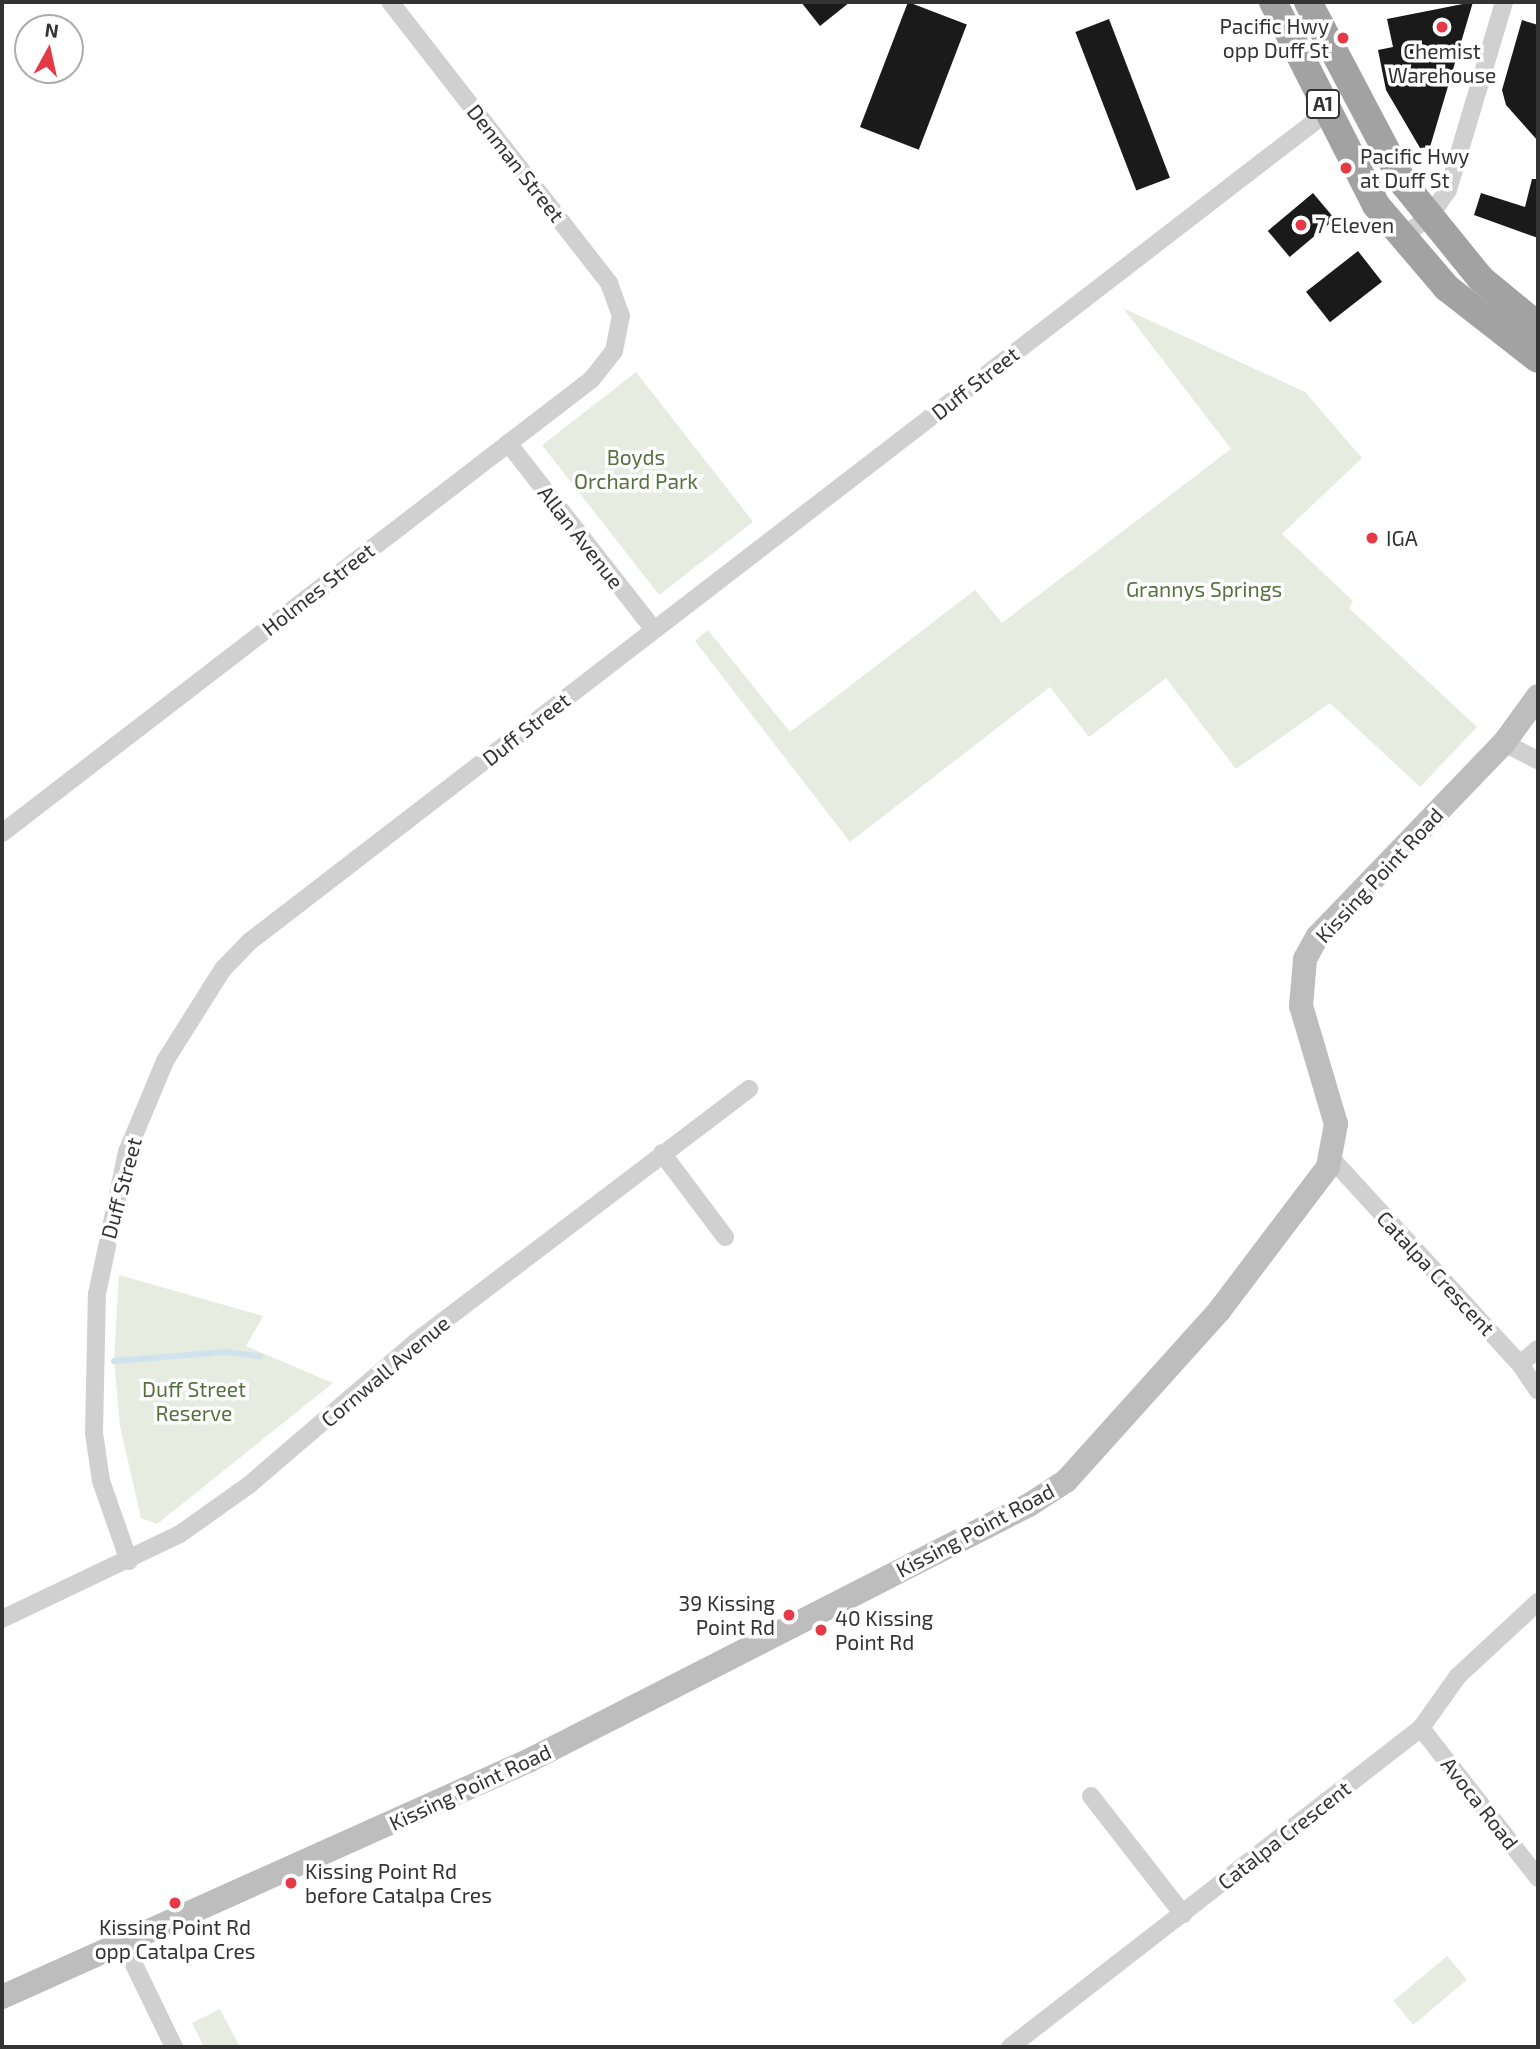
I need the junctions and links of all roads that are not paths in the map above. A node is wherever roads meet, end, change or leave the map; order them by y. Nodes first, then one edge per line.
1 (390, 2) edge
2 (1273, 2) edge
3 (1308, 2) edge
4 (1504, 2) edge
5 (1327, 112) junction
6 (1429, 217) junction
7 (1401, 239) junction
8 (1538, 326) edge
9 (620, 334) joint
10 (1538, 359) edge
11 (508, 443) junction
12 (654, 630) junction
13 (1538, 696) edge
14 (1504, 743) junction
15 (1538, 760) edge
16 (2, 833) edge
17 (749, 1089) dead end
18 (662, 1153) junction
19 (1331, 1158) junction
20 (725, 1237) dead end
21 (1538, 1349) edge
22 (1520, 1364) junction
23 (1538, 1391) edge
24 (129, 1561) junction
25 (1538, 1602) edge
26 (2, 1619) edge
27 (1421, 1728) junction
28 (1091, 1796) dead end
29 (1538, 1878) edge
30 (1183, 1914) junction
31 (123, 1942) junction
32 (2, 1997) edge
33 (174, 2047) edge
34 (1010, 2047) edge

1 - 9 street, Denman Street
2 - 5 highway, A1
3 - 6 highway, A1
4 - 6 street
5 - 7 highway, A1
5 - 12 street, Duff Street
6 - 7 street
6 - 8 highway, A1
7 - 10 highway, A1
9 - 11 street, Holmes Street
11 - 12 street, Allan Avenue
11 - 16 street, Holmes Street
12 - 24 street, Duff Street
13 - 14 main road, Kissing Point Road
14 - 15 street
14 - 19 main road, Kissing Point Road
17 - 18 street, Cornwall Avenue
18 - 20 street
18 - 24 street, Cornwall Avenue
19 - 22 street, Catalpa Crescent
19 - 31 main road, Kissing Point Road
21 - 22 street
22 - 23 street, Catalpa Crescent
24 - 26 street, Cornwall Avenue
25 - 27 street, Catalpa Crescent
27 - 29 street, Avoca Road
27 - 30 street, Catalpa Crescent
28 - 30 street
30 - 34 street, Catalpa Crescent
31 - 32 main road, Kissing Point Road
31 - 33 street

